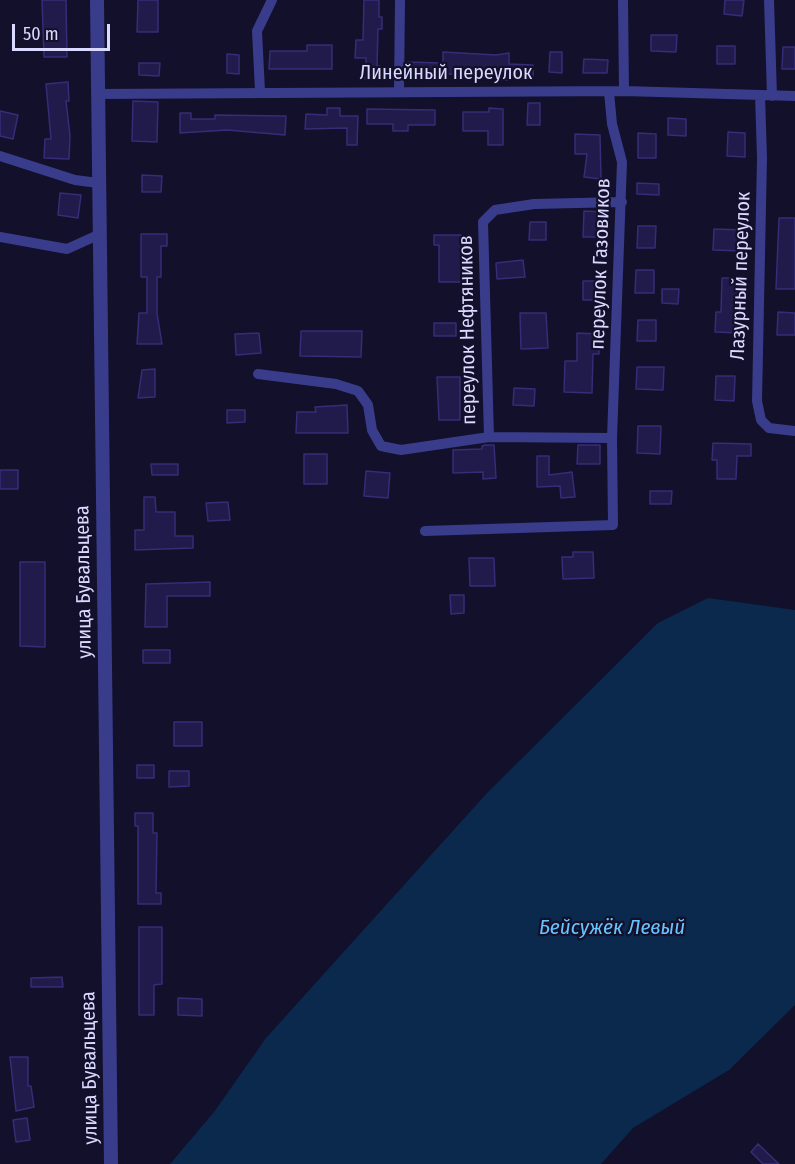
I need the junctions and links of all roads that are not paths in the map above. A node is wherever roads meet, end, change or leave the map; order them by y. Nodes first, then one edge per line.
1 (97, 0) edge
2 (272, 0) edge
3 (400, 0) edge
4 (623, 0) edge
5 (769, 0) edge
6 (260, 91) junction
7 (399, 91) junction
8 (624, 91) junction
9 (609, 92) junction
10 (97, 94) junction
11 (760, 95) junction
12 (772, 96) junction
13 (795, 96) edge
14 (0, 156) edge
15 (98, 183) junction
16 (622, 202) junction
17 (98, 235) junction
18 (0, 237) edge
19 (258, 374) dead end
20 (795, 431) edge
21 (489, 437) junction
22 (612, 438) junction
23 (425, 531) dead end
24 (111, 1164) edge

1 - 10 street, улица Бувальцева
2 - 6 street
3 - 7 street
4 - 8 street
5 - 12 street
6 - 7 street, Линейный переулок
6 - 10 street, Линейный переулок
7 - 9 street, Линейный переулок
8 - 9 street, Линейный переулок
8 - 11 street, Линейный переулок
9 - 16 street, переулок Газовиков
10 - 15 street, улица Бувальцева
11 - 12 street, Линейный переулок
11 - 20 street, Лазурный переулок
12 - 13 street, Линейный переулок
14 - 15 street
15 - 17 street, улица Бувальцева
16 - 21 street, переулок Нефтяников
16 - 22 street, переулок Газовиков
17 - 18 street
17 - 24 street, улица Бувальцева
19 - 21 street
21 - 22 street
22 - 23 street, переулок Газовиков

